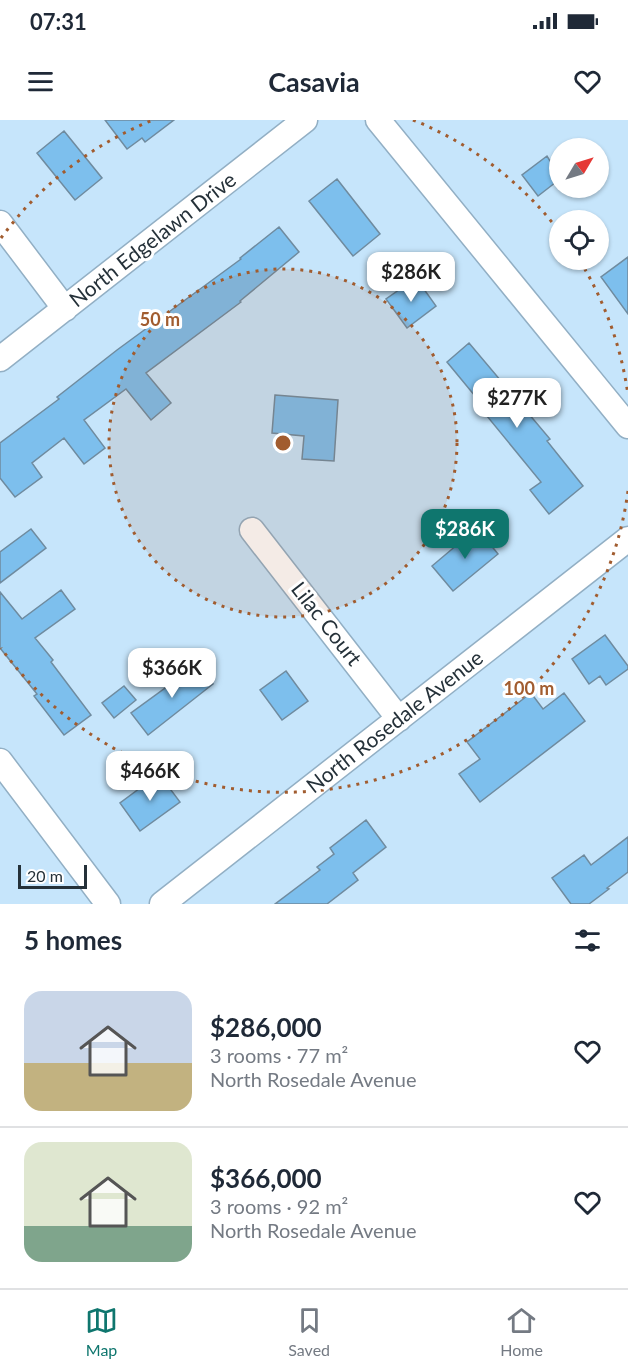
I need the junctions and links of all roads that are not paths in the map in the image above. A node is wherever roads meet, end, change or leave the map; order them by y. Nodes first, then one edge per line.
1 (305, 120) edge
2 (378, 120) edge
3 (0, 223) edge
4 (64, 309) junction
5 (0, 359) edge
6 (628, 426) edge
7 (252, 530) dead end
8 (628, 539) edge
9 (399, 719) junction
10 (0, 761) edge
11 (108, 904) edge
12 (162, 904) edge

1 - 4 street, North Edgelawn Drive
2 - 6 street
3 - 4 street
4 - 5 street, North Edgelawn Drive
7 - 9 street, Lilac Court
8 - 9 street, North Rosedale Avenue
9 - 12 street, North Rosedale Avenue
10 - 11 street

